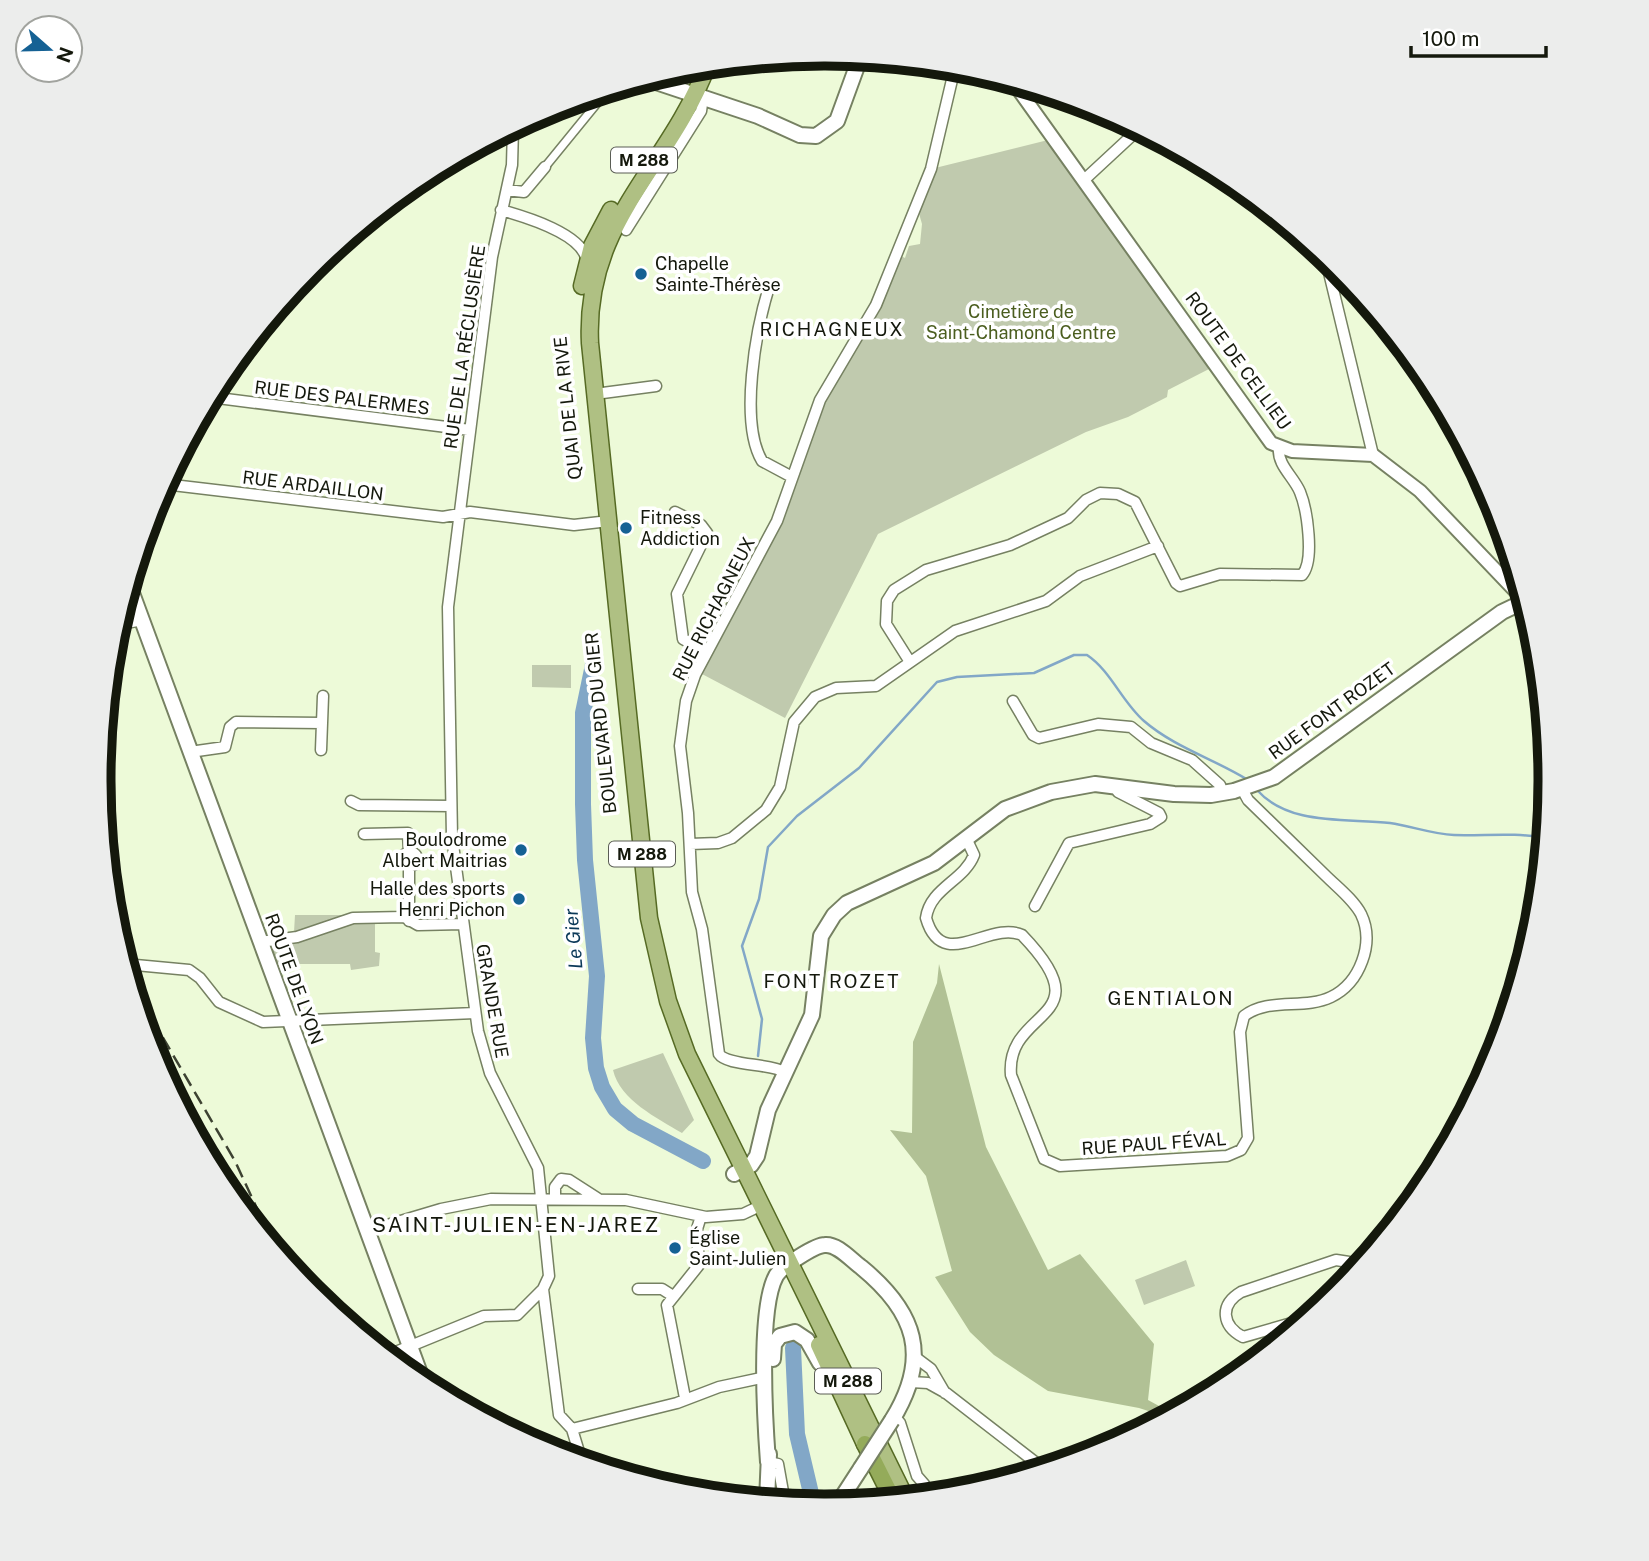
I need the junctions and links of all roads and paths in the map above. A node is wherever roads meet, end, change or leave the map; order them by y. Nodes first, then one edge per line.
1 (857, 67) edge
2 (702, 77) edge
3 (696, 78) edge
4 (952, 78) edge
5 (665, 85) edge
6 (695, 94) junction
7 (1022, 95) edge
8 (597, 103) edge
9 (1131, 136) edge
10 (512, 139) edge
11 (545, 167) joint
12 (1084, 180) junction
13 (507, 190) junction
14 (501, 210) junction
15 (600, 229) junction
16 (626, 230) dead end
17 (573, 238) junction
18 (587, 263) junction
19 (1330, 277) edge
20 (769, 287) dead end
21 (656, 386) dead end
22 (595, 394) junction
23 (222, 398) edge
24 (470, 430) junction
25 (1279, 448) junction
26 (1373, 455) junction
27 (792, 477) junction
28 (175, 485) edge
29 (675, 512) dead end
30 (459, 515) junction
31 (605, 522) junction
32 (1158, 545) junction
33 (452, 565) joint
34 (1511, 587) edge
35 (134, 599) edge
36 (1516, 606) edge
37 (142, 620) junction
38 (128, 623) edge
39 (707, 652) junction
40 (910, 662) junction
41 (323, 696) dead end
42 (1013, 701) dead end
43 (322, 723) junction
44 (321, 750) dead end
45 (190, 752) junction
46 (1115, 785) junction
47 (1250, 786) junction
48 (1223, 793) junction
49 (351, 802) dead end
50 (452, 806) junction
51 (364, 834) dead end
52 (966, 838) junction
53 (690, 844) junction
54 (1035, 906) dead end
55 (409, 921) junction
56 (463, 924) junction
57 (260, 942) junction
58 (135, 965) edge
59 (475, 1013) junction
60 (290, 1022) junction
61 (785, 1072) junction
62 (739, 1171) junction
63 (542, 1197) junction
64 (555, 1198) junction
65 (598, 1199) junction
66 (757, 1208) junction
67 (701, 1216) junction
68 (368, 1231) junction
69 (1350, 1263) edge
70 (786, 1266) junction
71 (543, 1289) junction
72 (638, 1289) dead end
73 (673, 1296) junction
74 (1285, 1325) edge
75 (410, 1347) junction
76 (397, 1352) edge
77 (915, 1357) junction
78 (417, 1366) edge
79 (766, 1377) junction
80 (911, 1382) junction
81 (946, 1393) junction
82 (685, 1398) junction
83 (773, 1402) junction
84 (893, 1418) junction
85 (572, 1429) junction
86 (858, 1429) junction
87 (865, 1444) joint
88 (579, 1451) edge
89 (768, 1462) junction
90 (1031, 1464) edge
91 (925, 1487) edge
92 (901, 1490) edge
93 (889, 1491) edge
94 (767, 1492) edge
95 (783, 1493) edge
96 (845, 1494) edge

1 - 6 main road
2 - 6 main road, QUAI DE LA RIVE / M 288
3 - 6 main road, QUAI DE LA RIVE / M 288
4 - 27 street, RUE RICHAGNEUX
5 - 6 main road
6 - 15 main road, QUAI DE LA RIVE / M 288
6 - 16 street
6 - 22 main road, QUAI DE LA RIVE / M 288
7 - 12 street, ROUTE DE CELLIEU
8 - 11 street
9 - 12 street
10 - 13 street, RUE DE LA RÉCLUSIÈRE
11 - 13 street
12 - 25 street, ROUTE DE CELLIEU
13 - 14 street, RUE DE LA RÉCLUSIÈRE
14 - 17 street
14 - 24 street, RUE DE LA RÉCLUSIÈRE
15 - 17 street
15 - 18 main road, QUAI DE LA RIVE / M 288
17 - 18 street
18 - 31 main road, QUAI DE LA RIVE / M 288
19 - 26 street
20 - 27 street
21 - 22 street
22 - 31 main road, QUAI DE LA RIVE / M 288
23 - 24 street, RUE DES PALERMES
24 - 30 street, RUE DE LA RÉCLUSIÈRE
25 - 26 street, ROUTE DE CELLIEU
25 - 32 street
26 - 34 street
27 - 39 street, RUE RICHAGNEUX
28 - 30 street, RUE ARDAILLON
29 - 39 street
30 - 31 street, RUE ARDAILLON
30 - 33 street, RUE DE LA RÉCLUSIÈRE
31 - 62 main road, BOULEVARD DU GIER / M 288
32 - 40 street
32 - 40 street
33 - 50 street, GRANDE RUE
35 - 37 main road, ROUTE DE LYON
36 - 47 main road, RUE FONT ROZET
37 - 38 street
37 - 45 main road, ROUTE DE LYON
39 - 53 street, RUE RICHAGNEUX
40 - 53 street
41 - 43 street
42 - 48 street
43 - 44 street
43 - 45 street
45 - 57 main road, ROUTE DE LYON
46 - 48 main road, RUE FONT ROZET
46 - 52 main road, RUE FONT ROZET
46 - 54 street
47 - 48 main road, RUE FONT ROZET
47 - 52 street, RUE PAUL FÉVAL
49 - 50 street
50 - 56 street, GRANDE RUE
51 - 55 street
52 - 61 main road, RUE FONT ROZET
53 - 61 street, RUE RICHAGNEUX
55 - 56 street
55 - 57 street
56 - 59 street, GRANDE RUE
57 - 60 main road, ROUTE DE LYON
58 - 60 street
59 - 60 street
59 - 63 street, GRANDE RUE
60 - 68 main road, ROUTE DE LYON
61 - 62 main road, RUE FONT ROZET
62 - 66 main road, BOULEVARD DU GIER / M 288
63 - 64 street
63 - 68 street
63 - 71 street, GRANDE RUE
64 - 65 street
64 - 65 street
65 - 67 street
66 - 67 street
66 - 70 main road, BOULEVARD DU GIER / M 288
67 - 73 street
68 - 75 main road, ROUTE DE LYON
69 - 74 street
70 - 77 main road
70 - 79 main road
70 - 86 main road, M 288
70 - 92 main road, M 288
71 - 75 street
71 - 85 street, GRANDE RUE
72 - 73 street
73 - 82 street
75 - 76 street
75 - 78 main road, ROUTE DE LYON
77 - 80 main road
77 - 81 street
79 - 82 street
79 - 83 main road
79 - 89 main road
80 - 81 street
80 - 84 main road
81 - 90 street
82 - 85 street
83 - 86 main road
83 - 89 main road
84 - 91 street
84 - 96 main road, bridge
85 - 88 street, GRANDE RUE
86 - 87 main road
87 - 93 highway
89 - 94 main road
89 - 95 street

